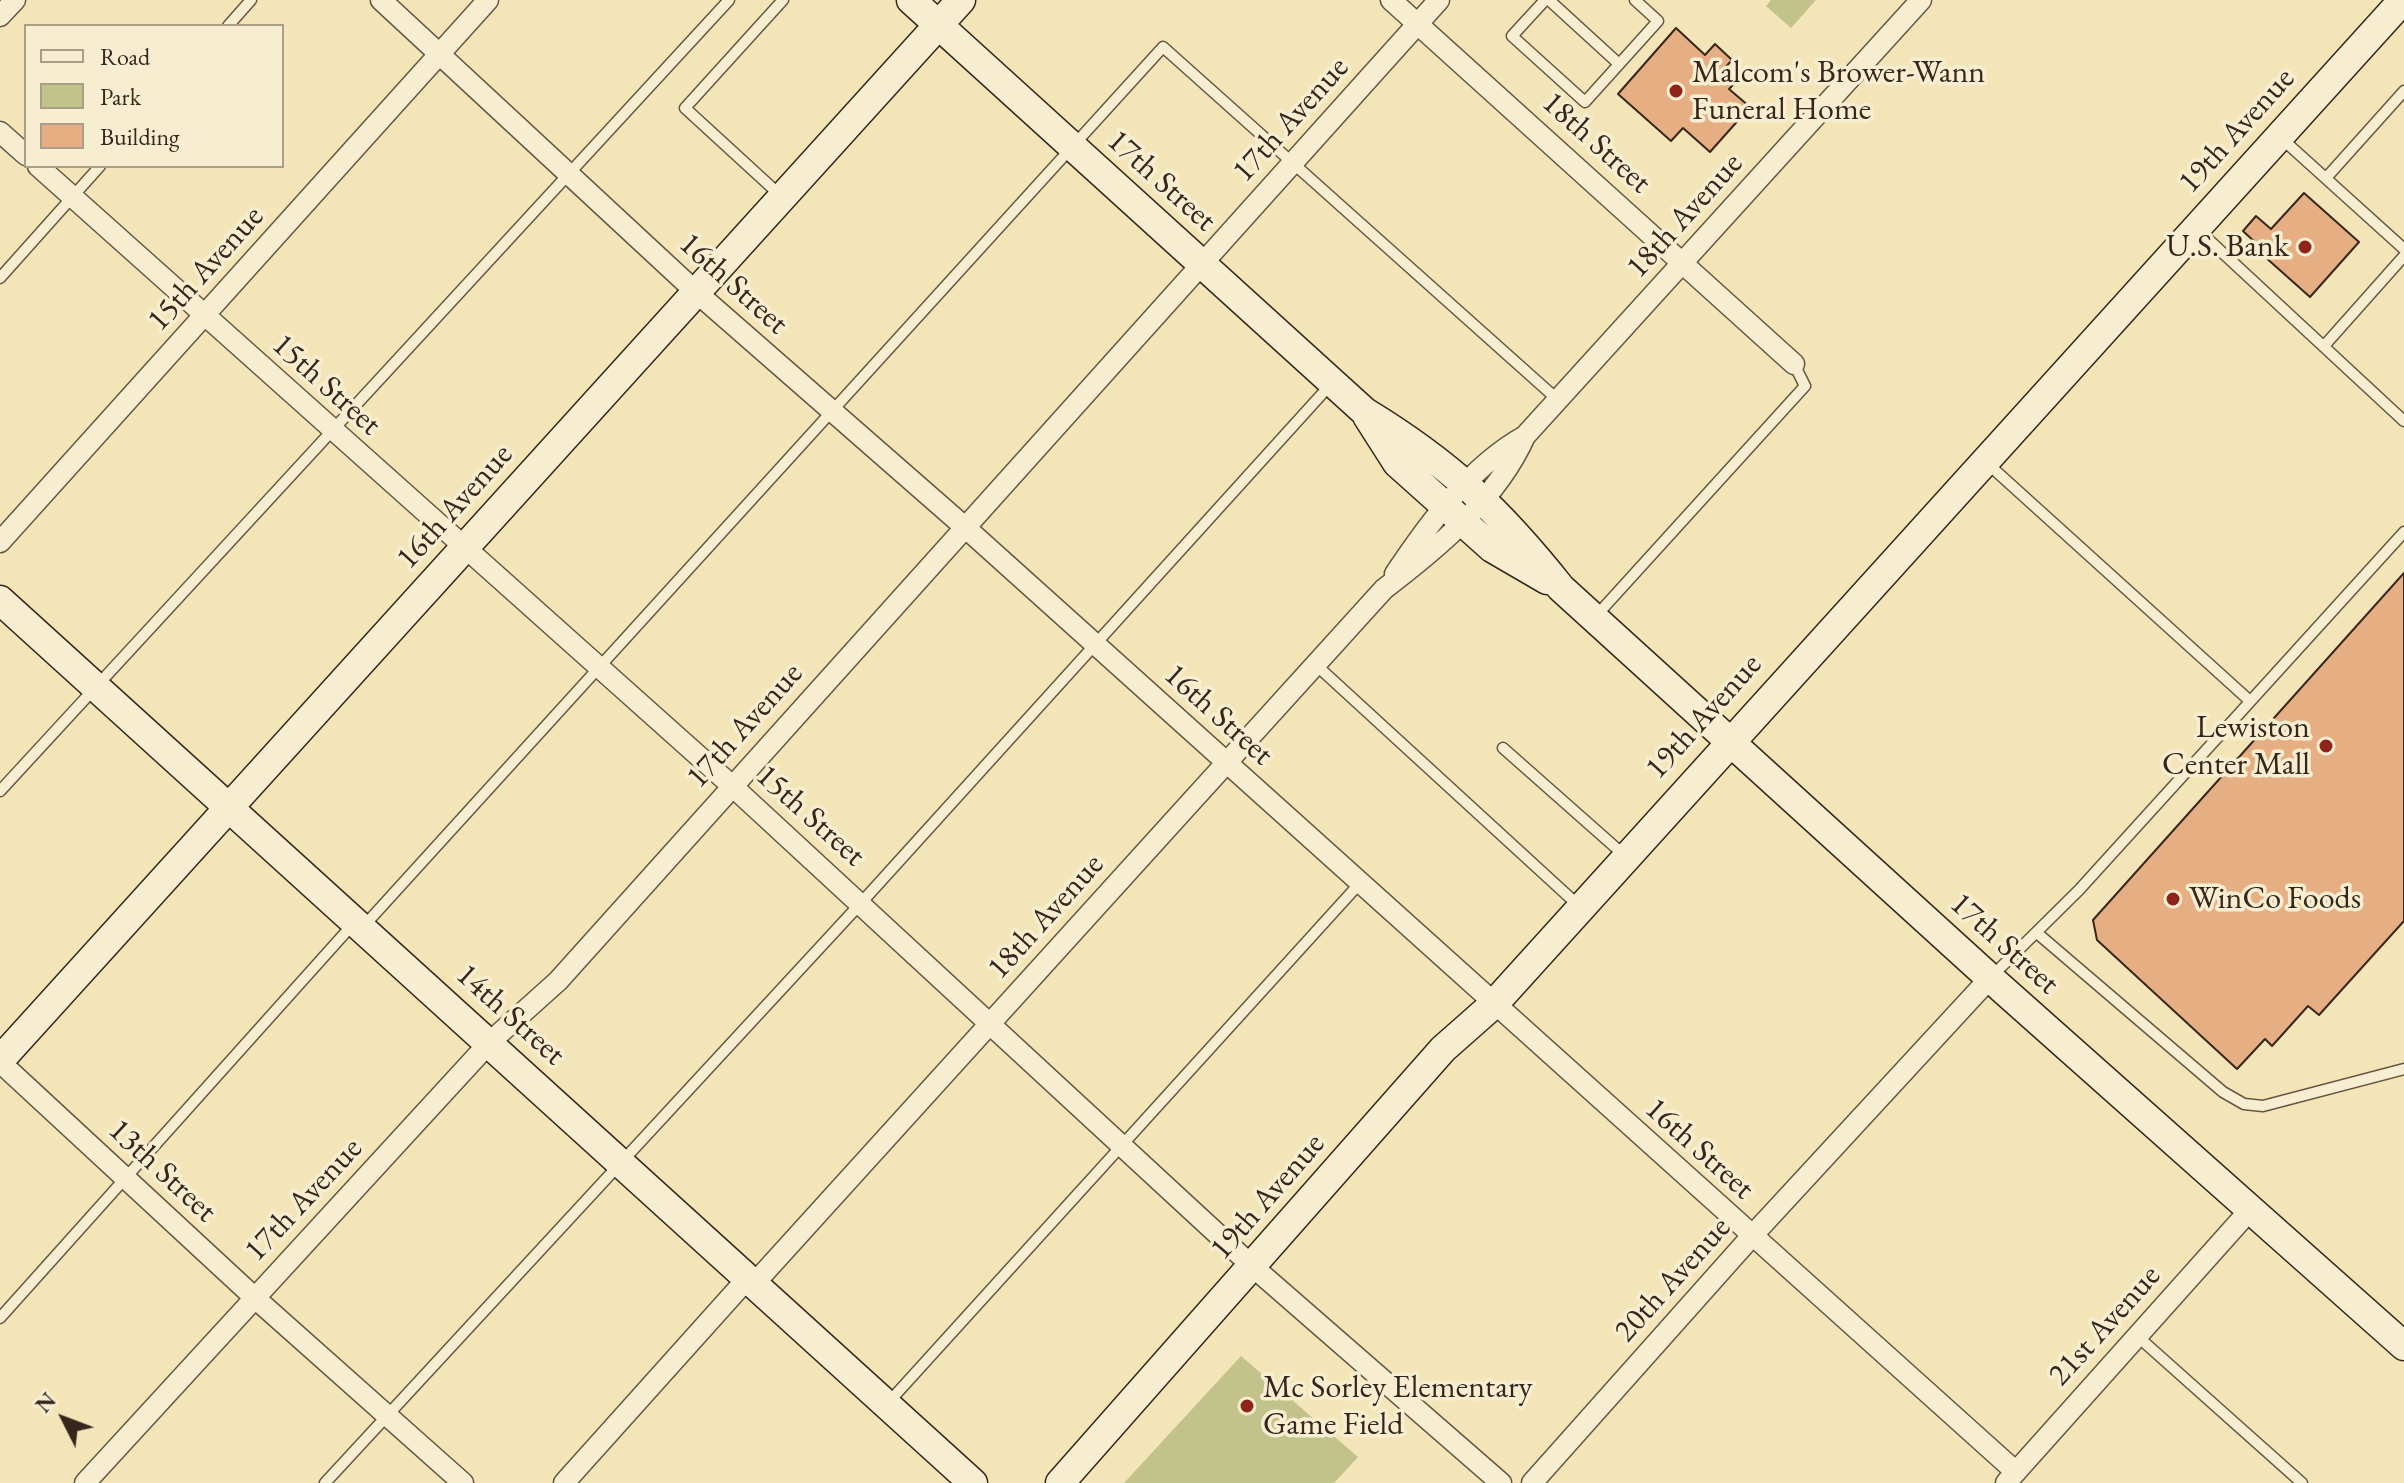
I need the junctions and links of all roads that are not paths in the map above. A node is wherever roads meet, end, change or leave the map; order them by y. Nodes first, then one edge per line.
1 (15, 0) edge
2 (251, 0) edge
3 (381, 0) edge
4 (488, 0) edge
5 (729, 0) edge
6 (783, 0) edge
7 (911, 0) edge
8 (961, 0) edge
9 (1391, 0) edge
10 (1439, 0) edge
11 (1547, 0) edge
12 (1635, 0) edge
13 (1921, 0) edge
14 (2403, 0) edge
15 (0, 16) edge
16 (1417, 23) junction
17 (230, 24) edge
18 (939, 25) junction
19 (440, 54) junction
20 (1619, 64) junction
21 (2404, 91) edge
22 (0, 132) edge
23 (2279, 136) junction
24 (1073, 147) junction
25 (24, 153) edge
26 (1294, 162) junction
27 (40, 168) edge
28 (98, 168) edge
29 (569, 174) junction
30 (2326, 178) junction
31 (72, 197) junction
32 (782, 197) junction
33 (2196, 227) junction
34 (2404, 249) edge
35 (2404, 256) edge
36 (1684, 262) junction
37 (1202, 265) junction
38 (0, 278) edge
39 (696, 292) junction
40 (205, 316) junction
41 (2324, 346) junction
42 (1794, 364) joint
43 (1333, 383) junction
44 (1559, 400) junction
45 (833, 412) junction
46 (1365, 412) junction
47 (2404, 421) edge
48 (333, 432) junction
49 (1983, 460) junction
50 (1474, 492) junction
51 (1454, 514) junction
52 (967, 529) junction
53 (2404, 532) edge
54 (0, 542) edge
55 (463, 549) junction
56 (1561, 588) junction
57 (0, 600) edge
58 (1594, 618) junction
59 (1094, 644) junction
60 (1315, 664) junction
61 (599, 669) junction
62 (96, 686) junction
63 (2250, 701) junction
64 (1730, 739) junction
65 (1503, 748) dead end
66 (1225, 762) junction
67 (731, 785) junction
68 (0, 791) edge
69 (231, 806) junction
70 (1626, 856) junction
71 (1360, 883) junction
72 (861, 903) junction
73 (1580, 907) junction
74 (360, 924) junction
75 (2037, 933) junction
76 (1990, 978) junction
77 (1494, 1004) junction
78 (990, 1026) junction
79 (490, 1042) junction
80 (0, 1061) edge
81 (2404, 1069) edge
82 (1120, 1145) junction
83 (620, 1162) junction
84 (126, 1179) junction
85 (2250, 1210) junction
86 (1751, 1237) junction
87 (1252, 1266) junction
88 (750, 1282) junction
89 (255, 1298) junction
90 (0, 1318) edge
91 (2136, 1335) junction
92 (2404, 1346) edge
93 (886, 1405) junction
94 (387, 1415) junction
95 (2011, 1477) edge
96 (85, 1483) edge
97 (325, 1483) edge
98 (463, 1483) edge
99 (564, 1483) edge
100 (973, 1483) edge
101 (1060, 1483) edge
102 (1501, 1483) edge
103 (1532, 1483) edge
104 (2302, 1483) edge

1 - 15 street
2 - 17 lane
3 - 19 street, 16th Street
4 - 19 street, 15th Avenue
5 - 29 lane
6 - 32 lane
7 - 18 main road, 17th Street
8 - 18 main road, 16th Avenue
9 - 16 street, 18th Street
10 - 16 street, 17th Avenue
11 - 20 lane
11 - 20 lane
12 - 20 lane
13 - 36 street, 18th Avenue
14 - 23 main road, 19th Avenue
16 - 26 street, 17th Avenue
16 - 36 street, 18th Street
18 - 24 main road, 17th Street
18 - 32 main road, 16th Avenue
19 - 29 street, 16th Street
19 - 40 street, 15th Avenue
21 - 30 lane
22 - 25 street
23 - 30 lane
23 - 33 main road, 19th Avenue
24 - 26 lane
24 - 37 main road, 17th Street
24 - 45 lane
26 - 37 street, 17th Avenue
26 - 44 lane
27 - 31 street, 15th Street
28 - 31 lane
29 - 39 street, 16th Street
29 - 48 lane
30 - 34 lane
31 - 38 lane
31 - 40 street, 15th Street
32 - 39 main road, 16th Avenue
33 - 41 lane
33 - 49 main road, 19th Avenue
35 - 41 lane
36 - 42 street, 18th Street
36 - 44 street, 18th Avenue
37 - 43 main road, 17th Street
37 - 52 street, 17th Avenue
39 - 45 street, 16th Street
39 - 55 main road, 16th Avenue
40 - 48 street, 15th Street
40 - 54 street, 15th Avenue
41 - 47 lane
42 - 58 lane
43 - 46 main road, 17th Street
43 - 59 lane
44 - 50 street, 18th Avenue
45 - 52 street, 16th Street
45 - 61 lane
46 - 50 main road, 17th Street
46 - 51 main road, 17th Street
48 - 55 street, 15th Street
48 - 62 lane
49 - 63 lane
49 - 64 main road, 19th Avenue
50 - 51 street, 18th Avenue
50 - 56 main road, 17th Street
51 - 56 main road, 17th Street
51 - 60 street, 18th Avenue
52 - 59 street, 16th Street
52 - 67 street, 17th Avenue
53 - 63 lane
55 - 61 street, 15th Street
55 - 69 main road, 16th Avenue
56 - 58 main road, 17th Street
57 - 62 main road, 14th Street
58 - 64 main road, 17th Street
59 - 66 street, 16th Street
59 - 72 lane
60 - 66 street, 18th Avenue
60 - 73 lane
61 - 67 street, 15th Street
61 - 74 lane
62 - 68 lane
62 - 69 main road, 14th Street
63 - 75 lane
64 - 70 main road, 19th Avenue
64 - 76 main road, 17th Street
65 - 70 lane
66 - 71 street, 16th Street
66 - 78 street, 18th Avenue
67 - 72 street, 15th Street
67 - 79 street, 17th Avenue
69 - 74 main road, 14th Street
69 - 80 main road, 16th Avenue
70 - 73 main road, 19th Avenue
71 - 77 street, 16th Street
71 - 82 lane
72 - 78 street, 15th Street
72 - 83 lane
73 - 77 main road, 19th Avenue
74 - 79 main road, 14th Street
74 - 84 lane
75 - 76 lane
75 - 81 lane
76 - 85 main road, 17th Street
76 - 86 street, 20th Avenue
77 - 86 street, 16th Street
77 - 87 main road, 19th Avenue
78 - 82 street, 15th Street
78 - 88 street, 18th Avenue
79 - 83 main road, 14th Street
79 - 89 street, 17th Avenue
80 - 84 street, 13th Street
82 - 87 street, 15th Street
82 - 93 lane
83 - 88 main road, 14th Street
83 - 94 lane
84 - 89 street, 13th Street
84 - 90 lane
85 - 91 street, 21st Avenue
85 - 92 main road, 17th Street
86 - 95 street, 16th Street
86 - 103 street, 20th Avenue
87 - 101 main road, 19th Avenue
87 - 102 street, 15th Street
88 - 93 main road, 14th Street
88 - 99 street, 18th Avenue
89 - 94 street, 13th Street
89 - 96 street, 17th Avenue
91 - 95 street, 21st Avenue
91 - 104 lane
93 - 100 main road, 14th Street
94 - 97 lane
94 - 98 street, 13th Street

